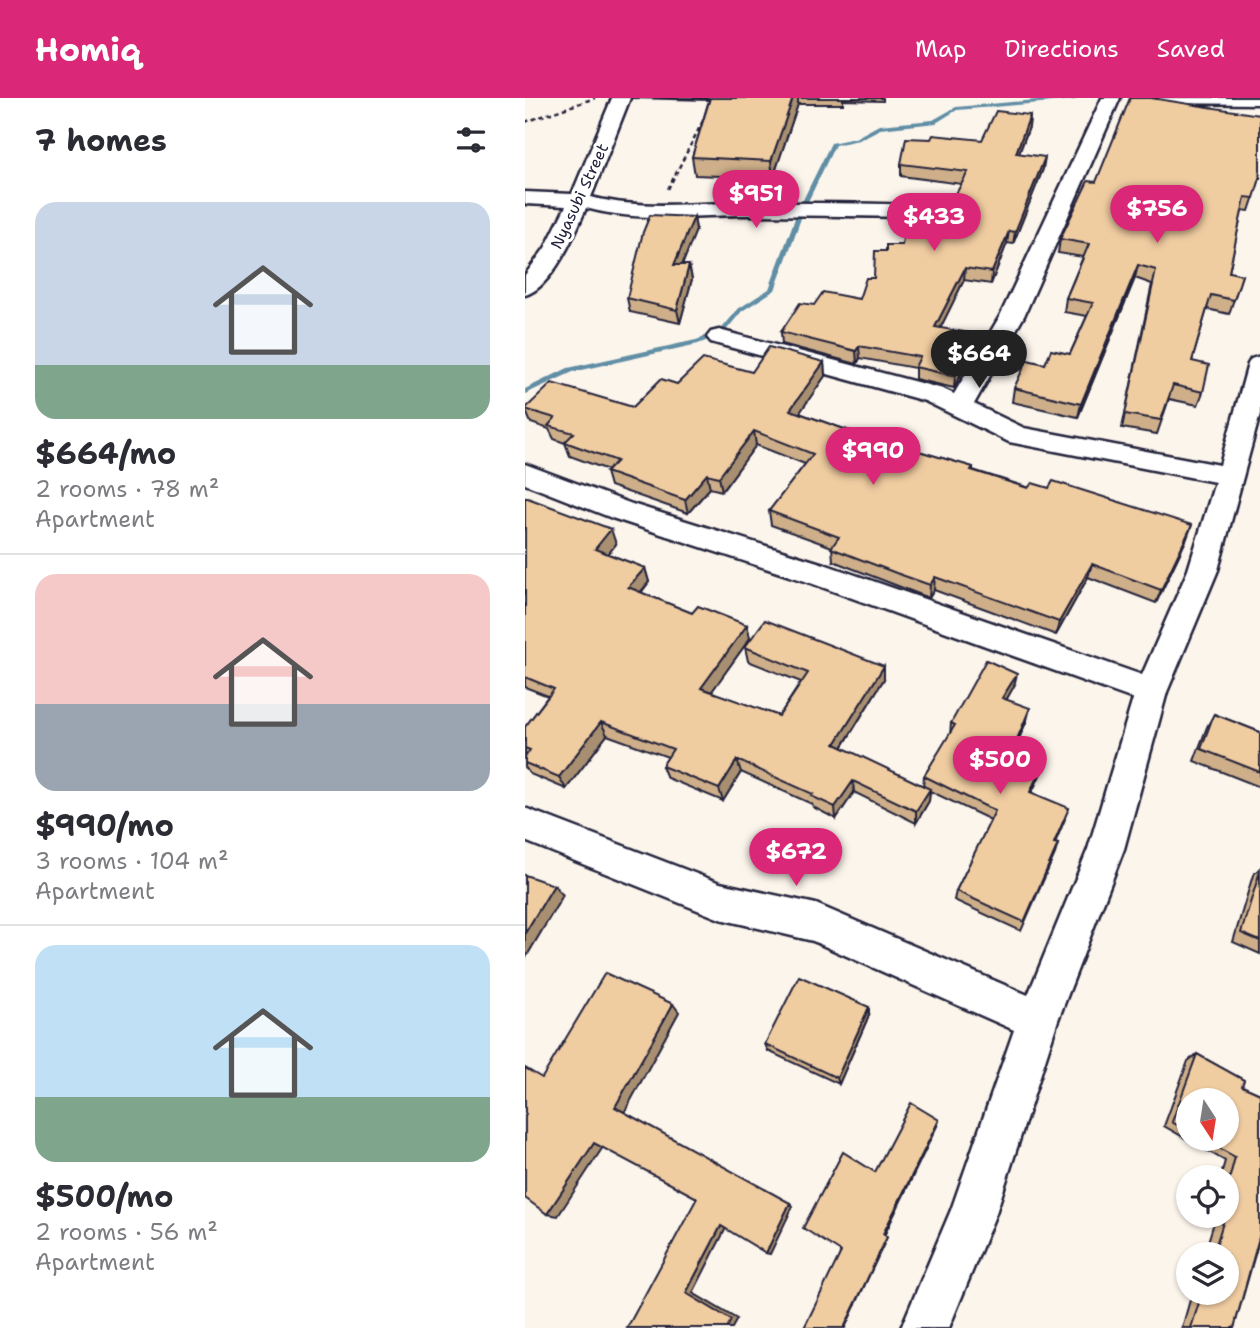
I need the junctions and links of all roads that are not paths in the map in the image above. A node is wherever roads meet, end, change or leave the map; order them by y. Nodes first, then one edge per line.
1 (621, 98) edge
2 (1111, 98) edge
3 (1156, 98) edge
4 (1260, 99) edge
5 (525, 198) edge
6 (580, 200) junction
7 (939, 211) dead end
8 (525, 288) edge
9 (719, 337) dead end
10 (1260, 364) edge
11 (960, 406) junction
12 (525, 473) edge
13 (1231, 476) junction
14 (1151, 692) junction
15 (525, 824) edge
16 (1038, 1020) junction
17 (925, 1328) edge

1 - 6 street, Nyasubi Street
2 - 11 street
3 - 4 street
5 - 6 street
6 - 7 street
6 - 8 street, Nyasubi Street
9 - 11 street
10 - 13 street
11 - 13 street
12 - 14 street
13 - 14 street
14 - 16 street
15 - 16 street
16 - 17 street

